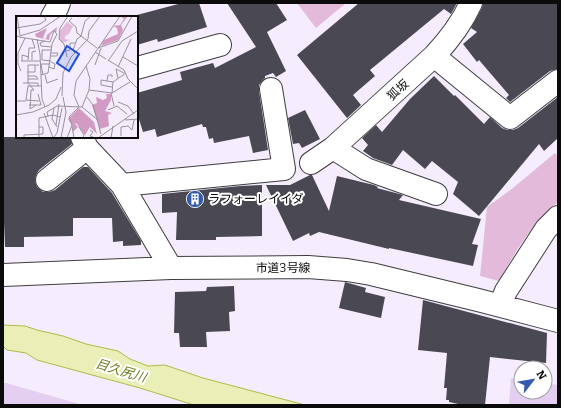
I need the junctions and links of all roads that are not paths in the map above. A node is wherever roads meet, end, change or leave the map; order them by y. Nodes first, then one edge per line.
1 (59, 3) edge
2 (471, 3) edge
3 (53, 16) edge
4 (220, 45) dead end
5 (434, 56) junction
6 (138, 68) edge
7 (558, 81) edge
8 (271, 89) dead end
9 (85, 143) edge
10 (333, 148) junction
11 (311, 163) dead end
12 (47, 180) dead end
13 (122, 185) junction
14 (436, 194) dead end
15 (558, 217) edge
16 (171, 268) junction
17 (3, 275) edge
18 (500, 305) junction
19 (558, 321) edge

1 - 3 street
2 - 5 street, 狐坂
4 - 6 street
5 - 7 street
5 - 10 street, 狐坂
8 - 13 street
9 - 12 street
9 - 13 street
10 - 11 street, 狐坂
10 - 14 street
13 - 16 street
15 - 18 street
16 - 17 street, 市道3号線
16 - 18 street, 市道3号線
18 - 19 street, 市道3号線

